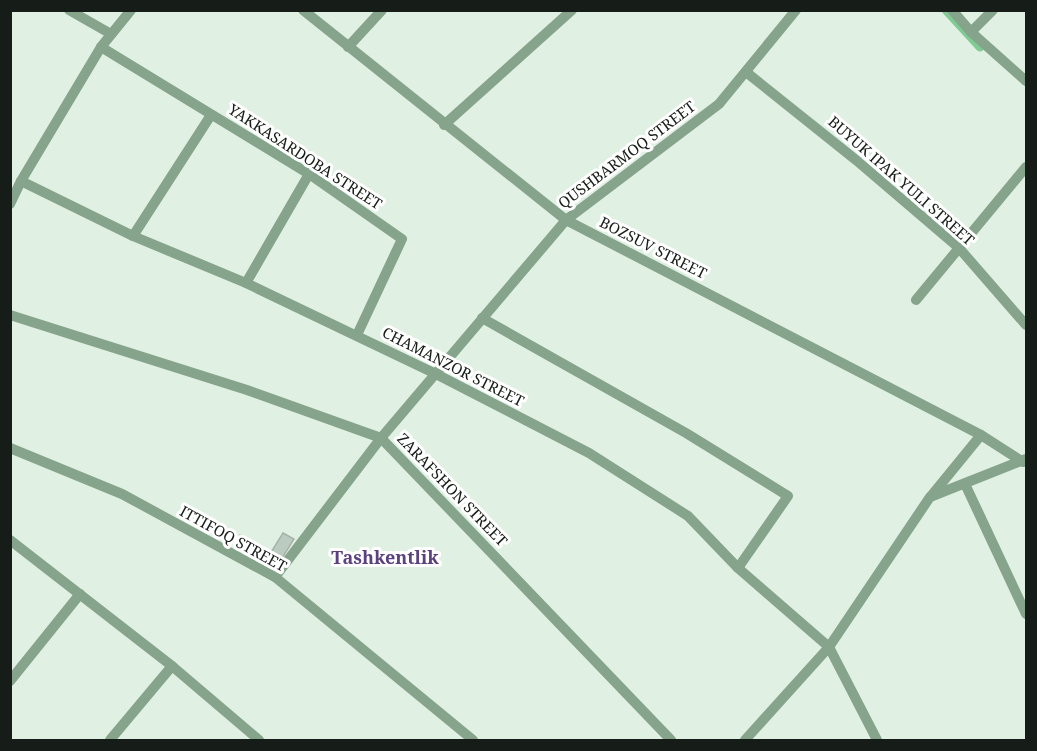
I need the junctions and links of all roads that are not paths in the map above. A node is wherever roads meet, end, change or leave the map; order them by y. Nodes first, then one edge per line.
1 (69, 10) edge
2 (132, 10) edge
3 (303, 10) edge
4 (382, 10) edge
5 (572, 10) edge
6 (796, 10) edge
7 (952, 10) edge
8 (993, 10) edge
9 (971, 32) junction
10 (111, 34) junction
11 (101, 47) junction
12 (348, 47) junction
13 (746, 72) junction
14 (1026, 81) edge
15 (211, 115) junction
16 (444, 125) junction
17 (1026, 167) edge
18 (309, 174) junction
19 (21, 180) junction
20 (11, 200) edge
21 (566, 220) junction
22 (133, 236) junction
23 (959, 248) junction
24 (246, 283) junction
25 (916, 300) dead end
26 (10, 315) edge
27 (482, 318) junction
28 (1026, 325) edge
29 (357, 334) junction
30 (436, 374) junction
31 (981, 435) junction
32 (381, 438) junction
33 (10, 448) edge
34 (1024, 460) edge
35 (965, 484) junction
36 (930, 497) junction
37 (10, 540) edge
38 (738, 568) junction
39 (275, 577) junction
40 (80, 594) junction
41 (1026, 614) edge
42 (829, 647) junction
43 (172, 666) junction
44 (10, 681) edge
45 (110, 741) edge
46 (259, 741) edge
47 (473, 741) edge
48 (671, 741) edge
49 (745, 741) edge
50 (877, 741) edge

1 - 10 street
2 - 10 street
3 - 12 street, BOZSUV STREET
4 - 12 street
5 - 16 street
6 - 13 street, QUSHBARMOQ STREET
7 - 9 street
8 - 9 street
9 - 14 street
10 - 11 street
11 - 15 street, YAKKASARDOBA STREET
11 - 19 street
12 - 16 street, BOZSUV STREET
13 - 21 street, QUSHBARMOQ STREET
13 - 23 street, BUYUK IPAK YULI STREET
15 - 18 street, YAKKASARDOBA STREET
15 - 22 street
16 - 21 street, BOZSUV STREET
17 - 23 street
18 - 24 street
18 - 29 street, YAKKASARDOBA STREET
19 - 20 street
19 - 22 street, CHAMANZOR STREET
21 - 27 street, QUSHBARMOQ STREET
21 - 31 street, BOZSUV STREET
22 - 24 street, CHAMANZOR STREET
23 - 25 street
23 - 28 street, BUYUK IPAK YULI STREET
24 - 29 street, CHAMANZOR STREET
26 - 32 street, ZARAFSHON STREET
27 - 30 street, QUSHBARMOQ STREET
27 - 38 street
29 - 30 street, CHAMANZOR STREET
30 - 32 street, QUSHBARMOQ STREET
30 - 38 street, CHAMANZOR STREET
31 - 34 street, BOZSUV STREET
31 - 36 street
32 - 39 street, QUSHBARMOQ STREET
32 - 48 street, ZARAFSHON STREET
33 - 39 street, ITTIFOQ STREET
34 - 35 street
35 - 36 street
35 - 41 street
36 - 42 street
37 - 40 street
38 - 42 street, CHAMANZOR STREET
39 - 47 street, ITTIFOQ STREET
40 - 43 street
40 - 44 street
42 - 49 street
42 - 50 street
43 - 45 street
43 - 46 street

